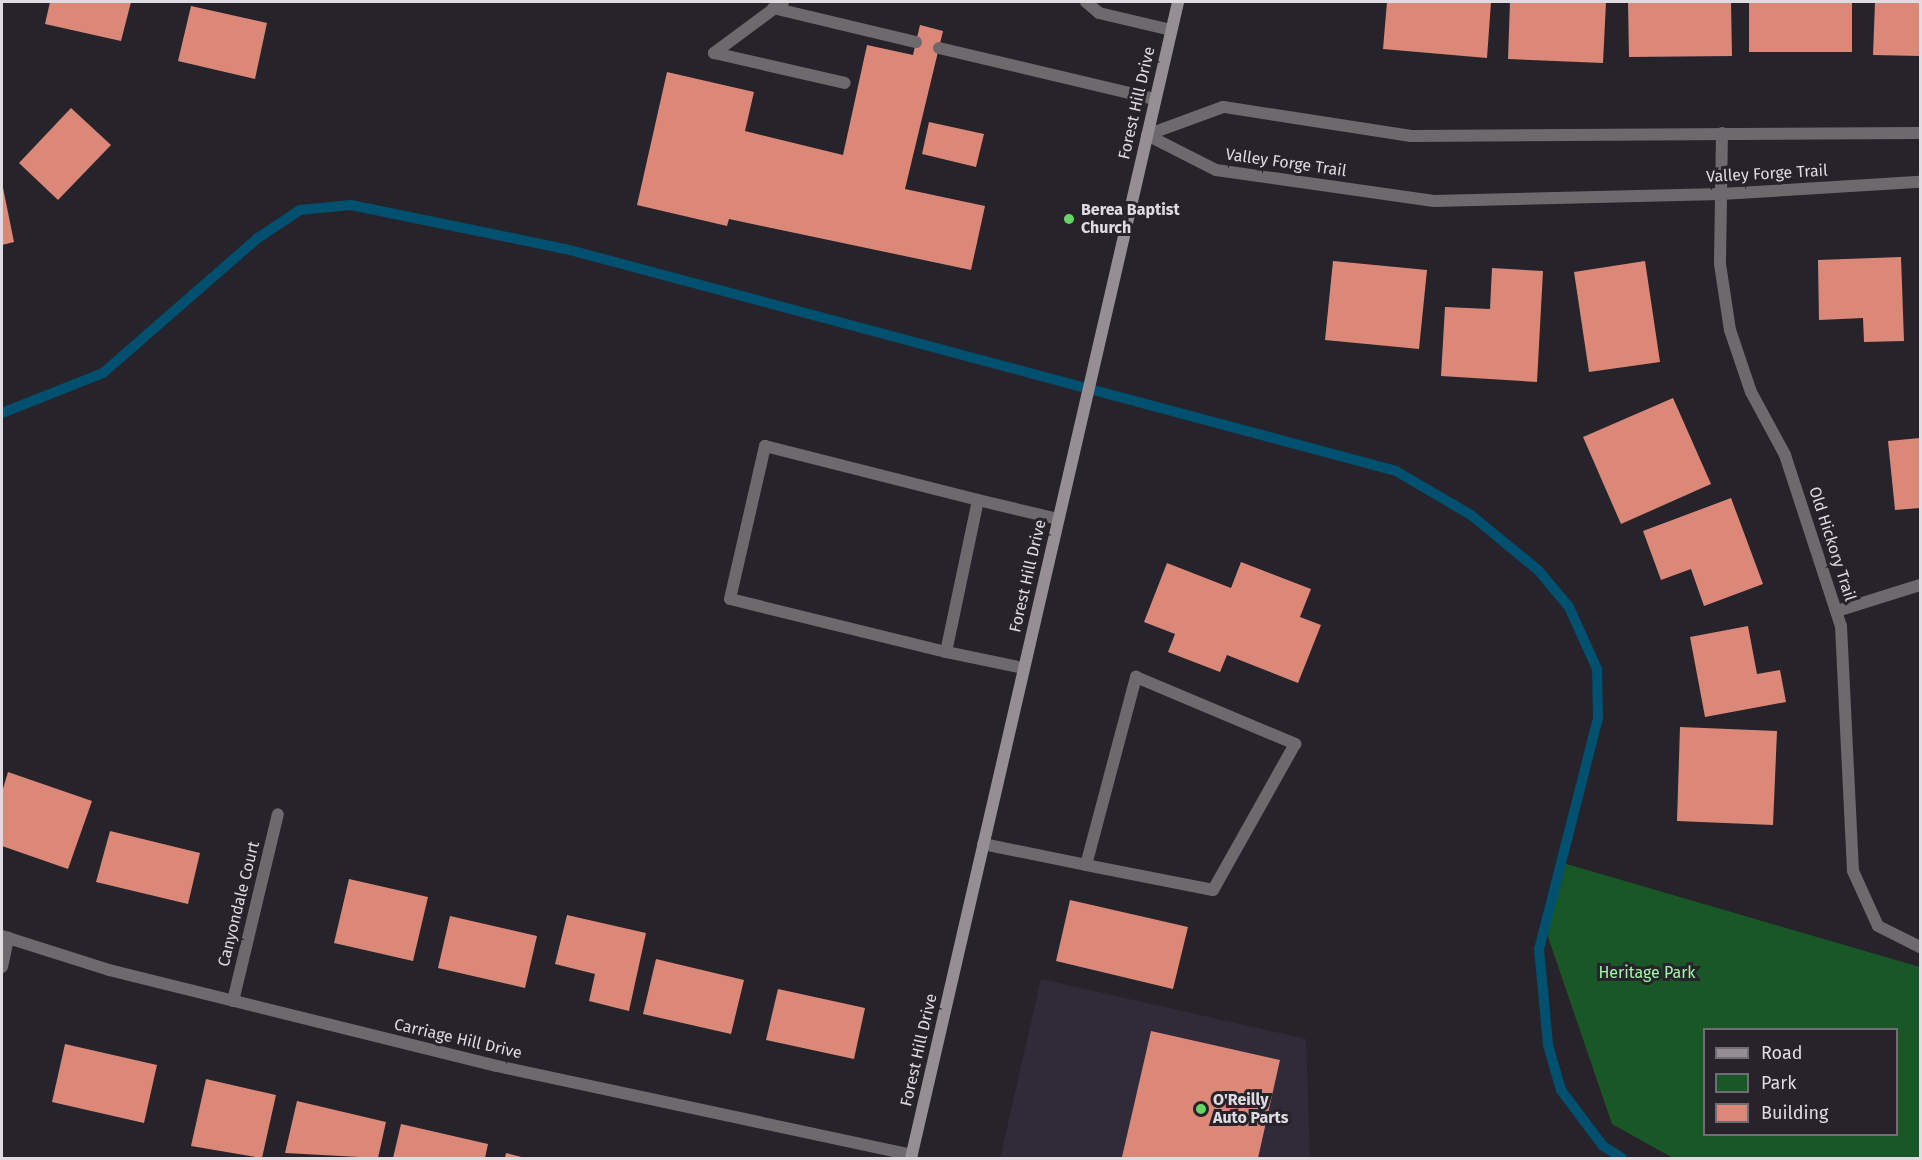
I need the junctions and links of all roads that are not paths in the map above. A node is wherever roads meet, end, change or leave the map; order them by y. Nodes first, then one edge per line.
1 (1086, 2) edge
2 (1178, 2) edge
3 (778, 5) edge
4 (1171, 30) junction
5 (916, 42) dead end
6 (939, 48) dead end
7 (845, 83) dead end
8 (1155, 99) junction
9 (1722, 133) junction
10 (1920, 133) edge
11 (1147, 135) junction
12 (1920, 182) edge
13 (1721, 194) junction
14 (978, 500) junction
15 (1058, 519) junction
16 (1920, 585) edge
17 (1837, 611) junction
18 (946, 652) junction
19 (1023, 668) junction
20 (278, 814) dead end
21 (983, 844) junction
22 (1086, 865) junction
23 (5, 937) edge
24 (1920, 947) edge
25 (2, 967) edge
26 (233, 1001) junction
27 (911, 1156) edge

1 - 4 street
2 - 4 main road, Forest Hill Drive
3 - 5 street
3 - 7 street
4 - 8 main road, Forest Hill Drive
6 - 8 street
8 - 11 main road, Forest Hill Drive
9 - 10 street
9 - 11 street
9 - 13 street, Old Hickory Trail
11 - 13 street, Valley Forge Trail
11 - 15 main road, Forest Hill Drive
12 - 13 street, Valley Forge Trail
13 - 17 street, Old Hickory Trail
14 - 15 street
14 - 18 street
14 - 18 street
15 - 19 main road, Forest Hill Drive
16 - 17 street
17 - 24 street, Old Hickory Trail
18 - 19 street
19 - 21 main road, Forest Hill Drive
20 - 26 street, Canyondale Court
21 - 22 street
21 - 27 main road, Forest Hill Drive
22 - 22 street
23 - 25 street
23 - 26 street, Carriage Hill Drive
26 - 27 street, Carriage Hill Drive

